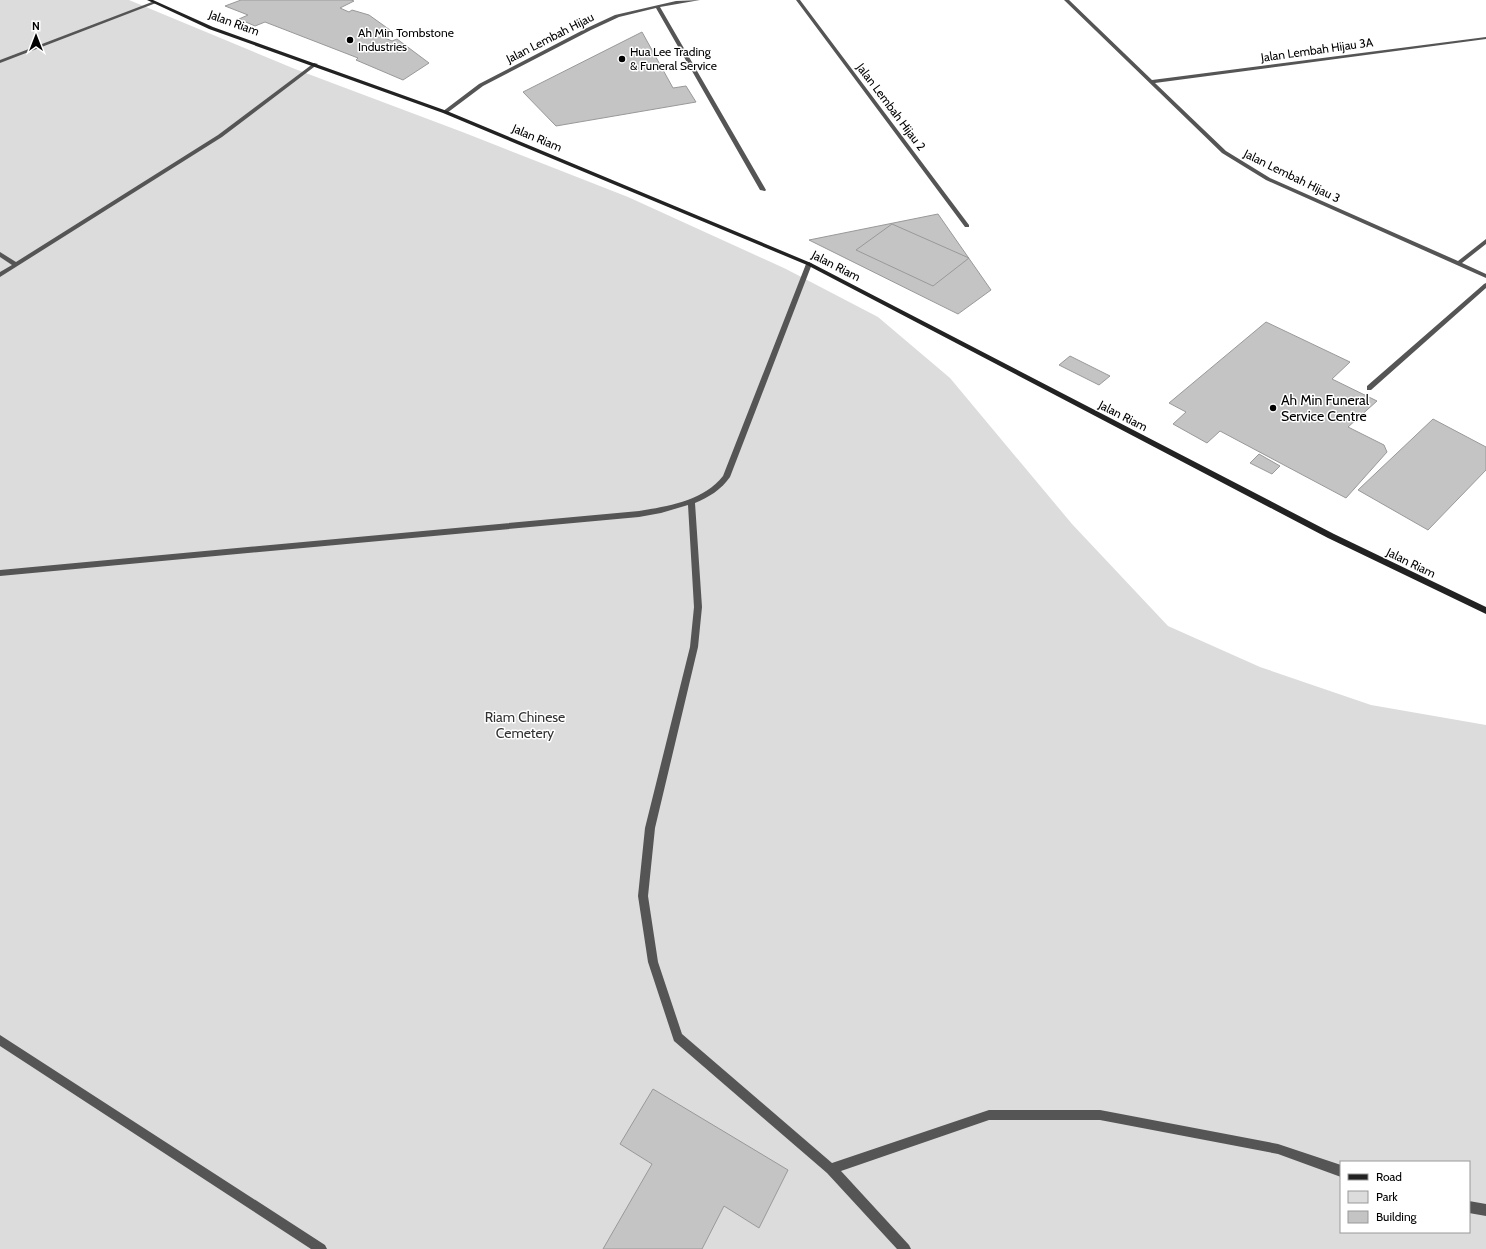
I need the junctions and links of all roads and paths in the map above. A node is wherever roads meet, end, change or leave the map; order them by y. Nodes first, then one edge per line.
1 (698, 0) edge
2 (798, 0) edge
3 (1066, 0) edge
4 (151, 1) edge
5 (676, 1) edge
6 (657, 6) junction
7 (1486, 38) edge
8 (0, 62) edge
9 (316, 64) junction
10 (1150, 82) junction
11 (445, 112) junction
12 (763, 190) dead end
13 (967, 226) dead end
14 (1486, 241) edge
15 (0, 254) edge
16 (809, 264) junction
17 (1458, 264) junction
18 (16, 265) junction
19 (0, 275) edge
20 (1486, 276) edge
21 (1486, 285) edge
22 (1369, 388) dead end
23 (690, 502) junction
24 (0, 572) edge
25 (1486, 611) edge
26 (0, 1040) edge
27 (831, 1169) junction
28 (1340, 1171) edge
29 (1470, 1207) edge
30 (1486, 1210) edge
31 (321, 1249) edge
32 (905, 1249) edge

1 - 5 street, Jalan Lembah Hijau
2 - 13 street, Jalan Lembah Hijau 2
3 - 10 street, Jalan Lembah Hijau 3
4 - 8 street
4 - 9 main road, Jalan Riam
5 - 6 street, Jalan Lembah Hijau
6 - 11 street, Jalan Lembah Hijau
6 - 12 street
7 - 10 street, Jalan Lembah Hijau 3A
9 - 11 main road, Jalan Riam
9 - 18 street
10 - 17 street, Jalan Lembah Hijau 3
11 - 16 main road, Jalan Riam
14 - 17 street
15 - 18 street
16 - 23 street
16 - 25 main road, Jalan Riam
17 - 20 street, Jalan Lembah Hijau 3
18 - 19 street
21 - 22 street
23 - 24 street
23 - 27 street
26 - 31 street
27 - 28 street
27 - 32 street
29 - 30 street

